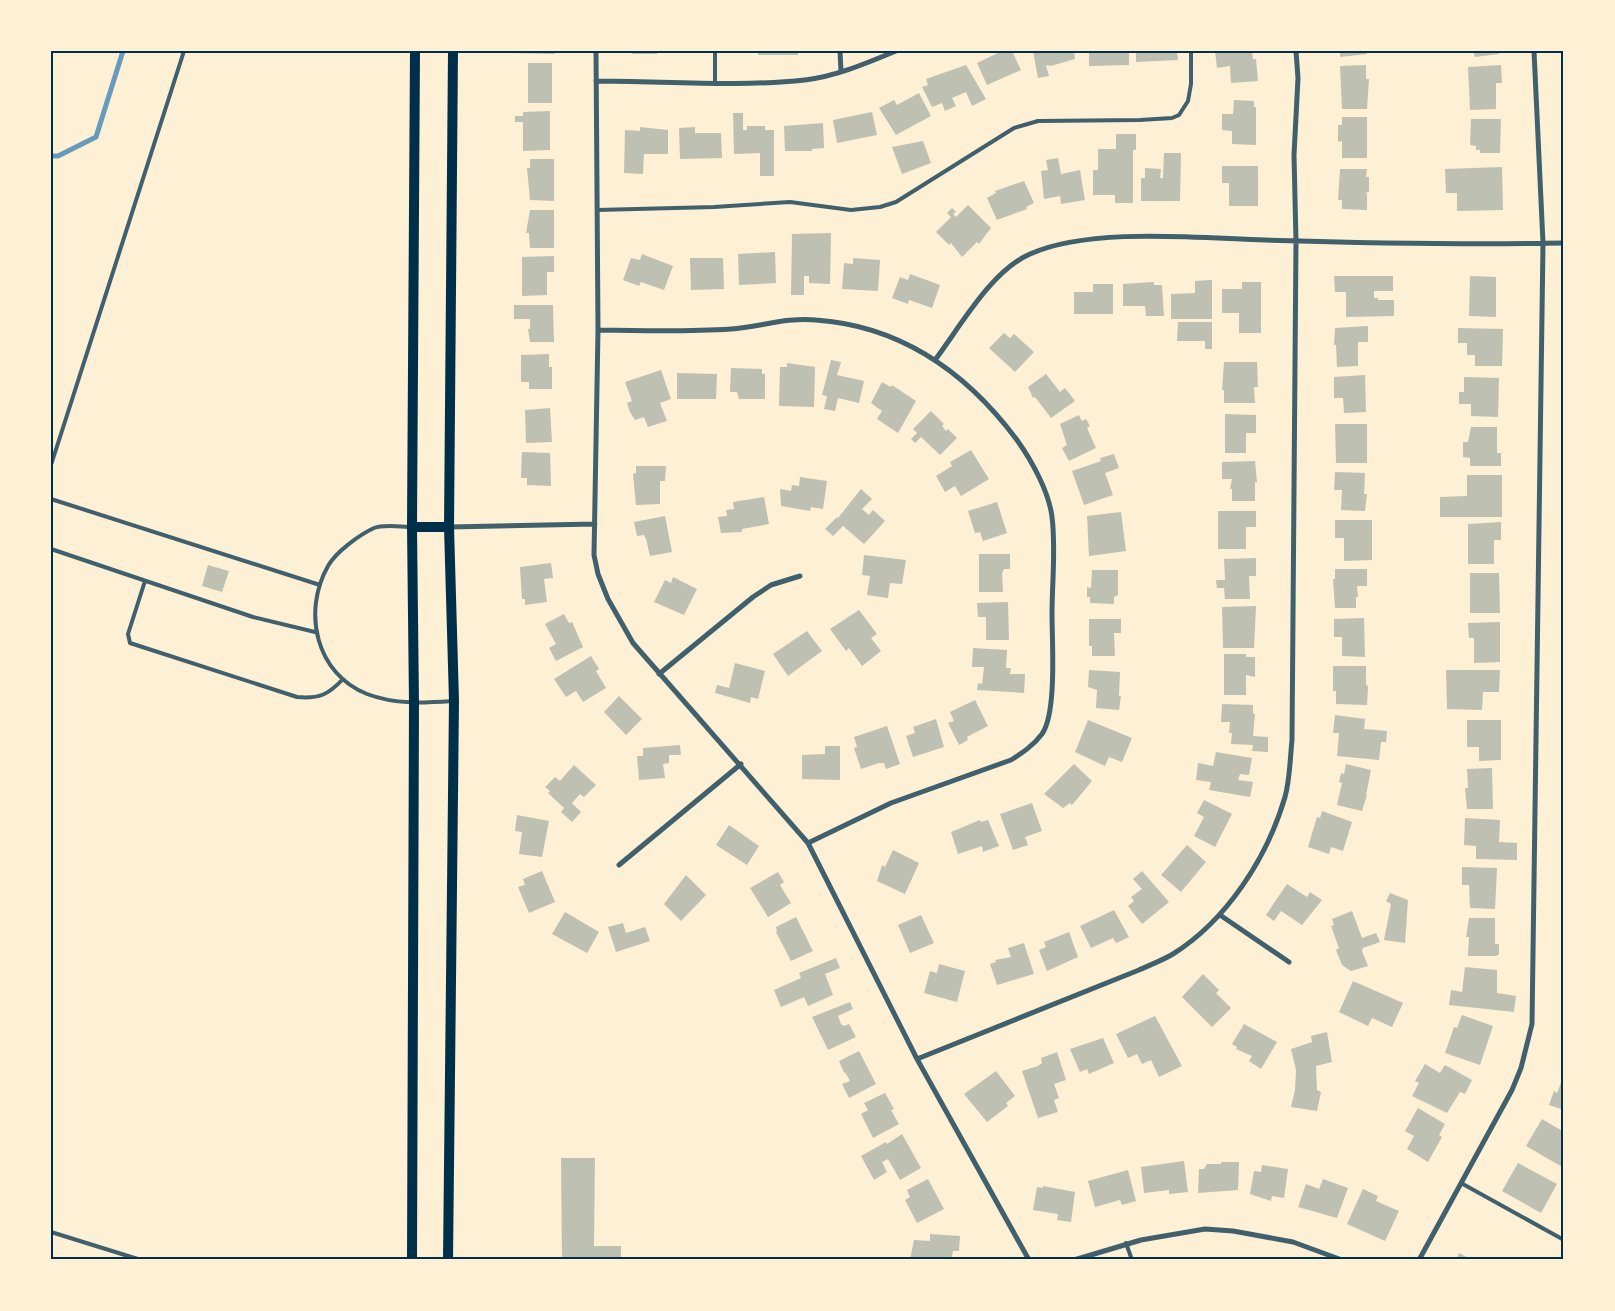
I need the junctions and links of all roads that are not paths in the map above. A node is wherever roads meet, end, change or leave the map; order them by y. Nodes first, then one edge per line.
1 (184, 51) edge
2 (415, 51) edge
3 (453, 51) edge
4 (596, 51) edge
5 (715, 51) edge
6 (840, 51) edge
7 (896, 51) edge
8 (1191, 51) edge
9 (1296, 51) edge
10 (1534, 51) edge
11 (840, 72) junction
12 (596, 81) junction
13 (715, 82) junction
14 (597, 210) junction
15 (1296, 241) junction
16 (1564, 243) edge
17 (1543, 244) junction
18 (598, 330) junction
19 (935, 360) junction
20 (51, 465) edge
21 (51, 499) edge
22 (595, 524) junction
23 (412, 527) junction
24 (449, 527) junction
25 (51, 549) edge
26 (800, 576) dead end
27 (145, 581) junction
28 (320, 585) junction
29 (315, 632) junction
30 (658, 674) junction
31 (343, 679) junction
32 (454, 701) junction
33 (414, 704) junction
34 (741, 764) junction
35 (808, 843) junction
36 (619, 865) dead end
37 (1220, 915) junction
38 (1289, 962) dead end
39 (917, 1059) junction
40 (1461, 1183) junction
41 (51, 1232) edge
42 (1564, 1240) edge
43 (1126, 1243) junction
44 (141, 1260) edge
45 (412, 1260) edge
46 (448, 1260) edge
47 (1028, 1260) edge
48 (1074, 1260) edge
49 (1132, 1260) edge
50 (1342, 1260) edge
51 (1419, 1260) edge

1 - 20 lane
2 - 23 main road
3 - 24 main road
4 - 12 street
5 - 13 lane
6 - 11 street
7 - 11 street
8 - 14 lane
9 - 15 street
10 - 17 street
11 - 13 street
12 - 13 street
12 - 14 street
14 - 18 street
15 - 17 street
15 - 19 street
15 - 37 street
16 - 17 street
17 - 40 street
18 - 19 street
18 - 22 street
19 - 35 street
21 - 28 lane
22 - 24 street
22 - 30 street
23 - 24 main road
23 - 28 lane
23 - 33 main road
24 - 32 main road
25 - 27 lane
26 - 30 street
27 - 29 lane
27 - 31 lane
28 - 29 lane
29 - 31 lane
30 - 34 street
31 - 33 lane
32 - 33 lane
32 - 46 main road
33 - 45 main road
34 - 35 street
34 - 36 street
35 - 39 street
37 - 38 street
37 - 39 street
39 - 47 street
40 - 42 lane
40 - 51 street
41 - 44 lane
43 - 48 street
43 - 49 lane
43 - 50 street

